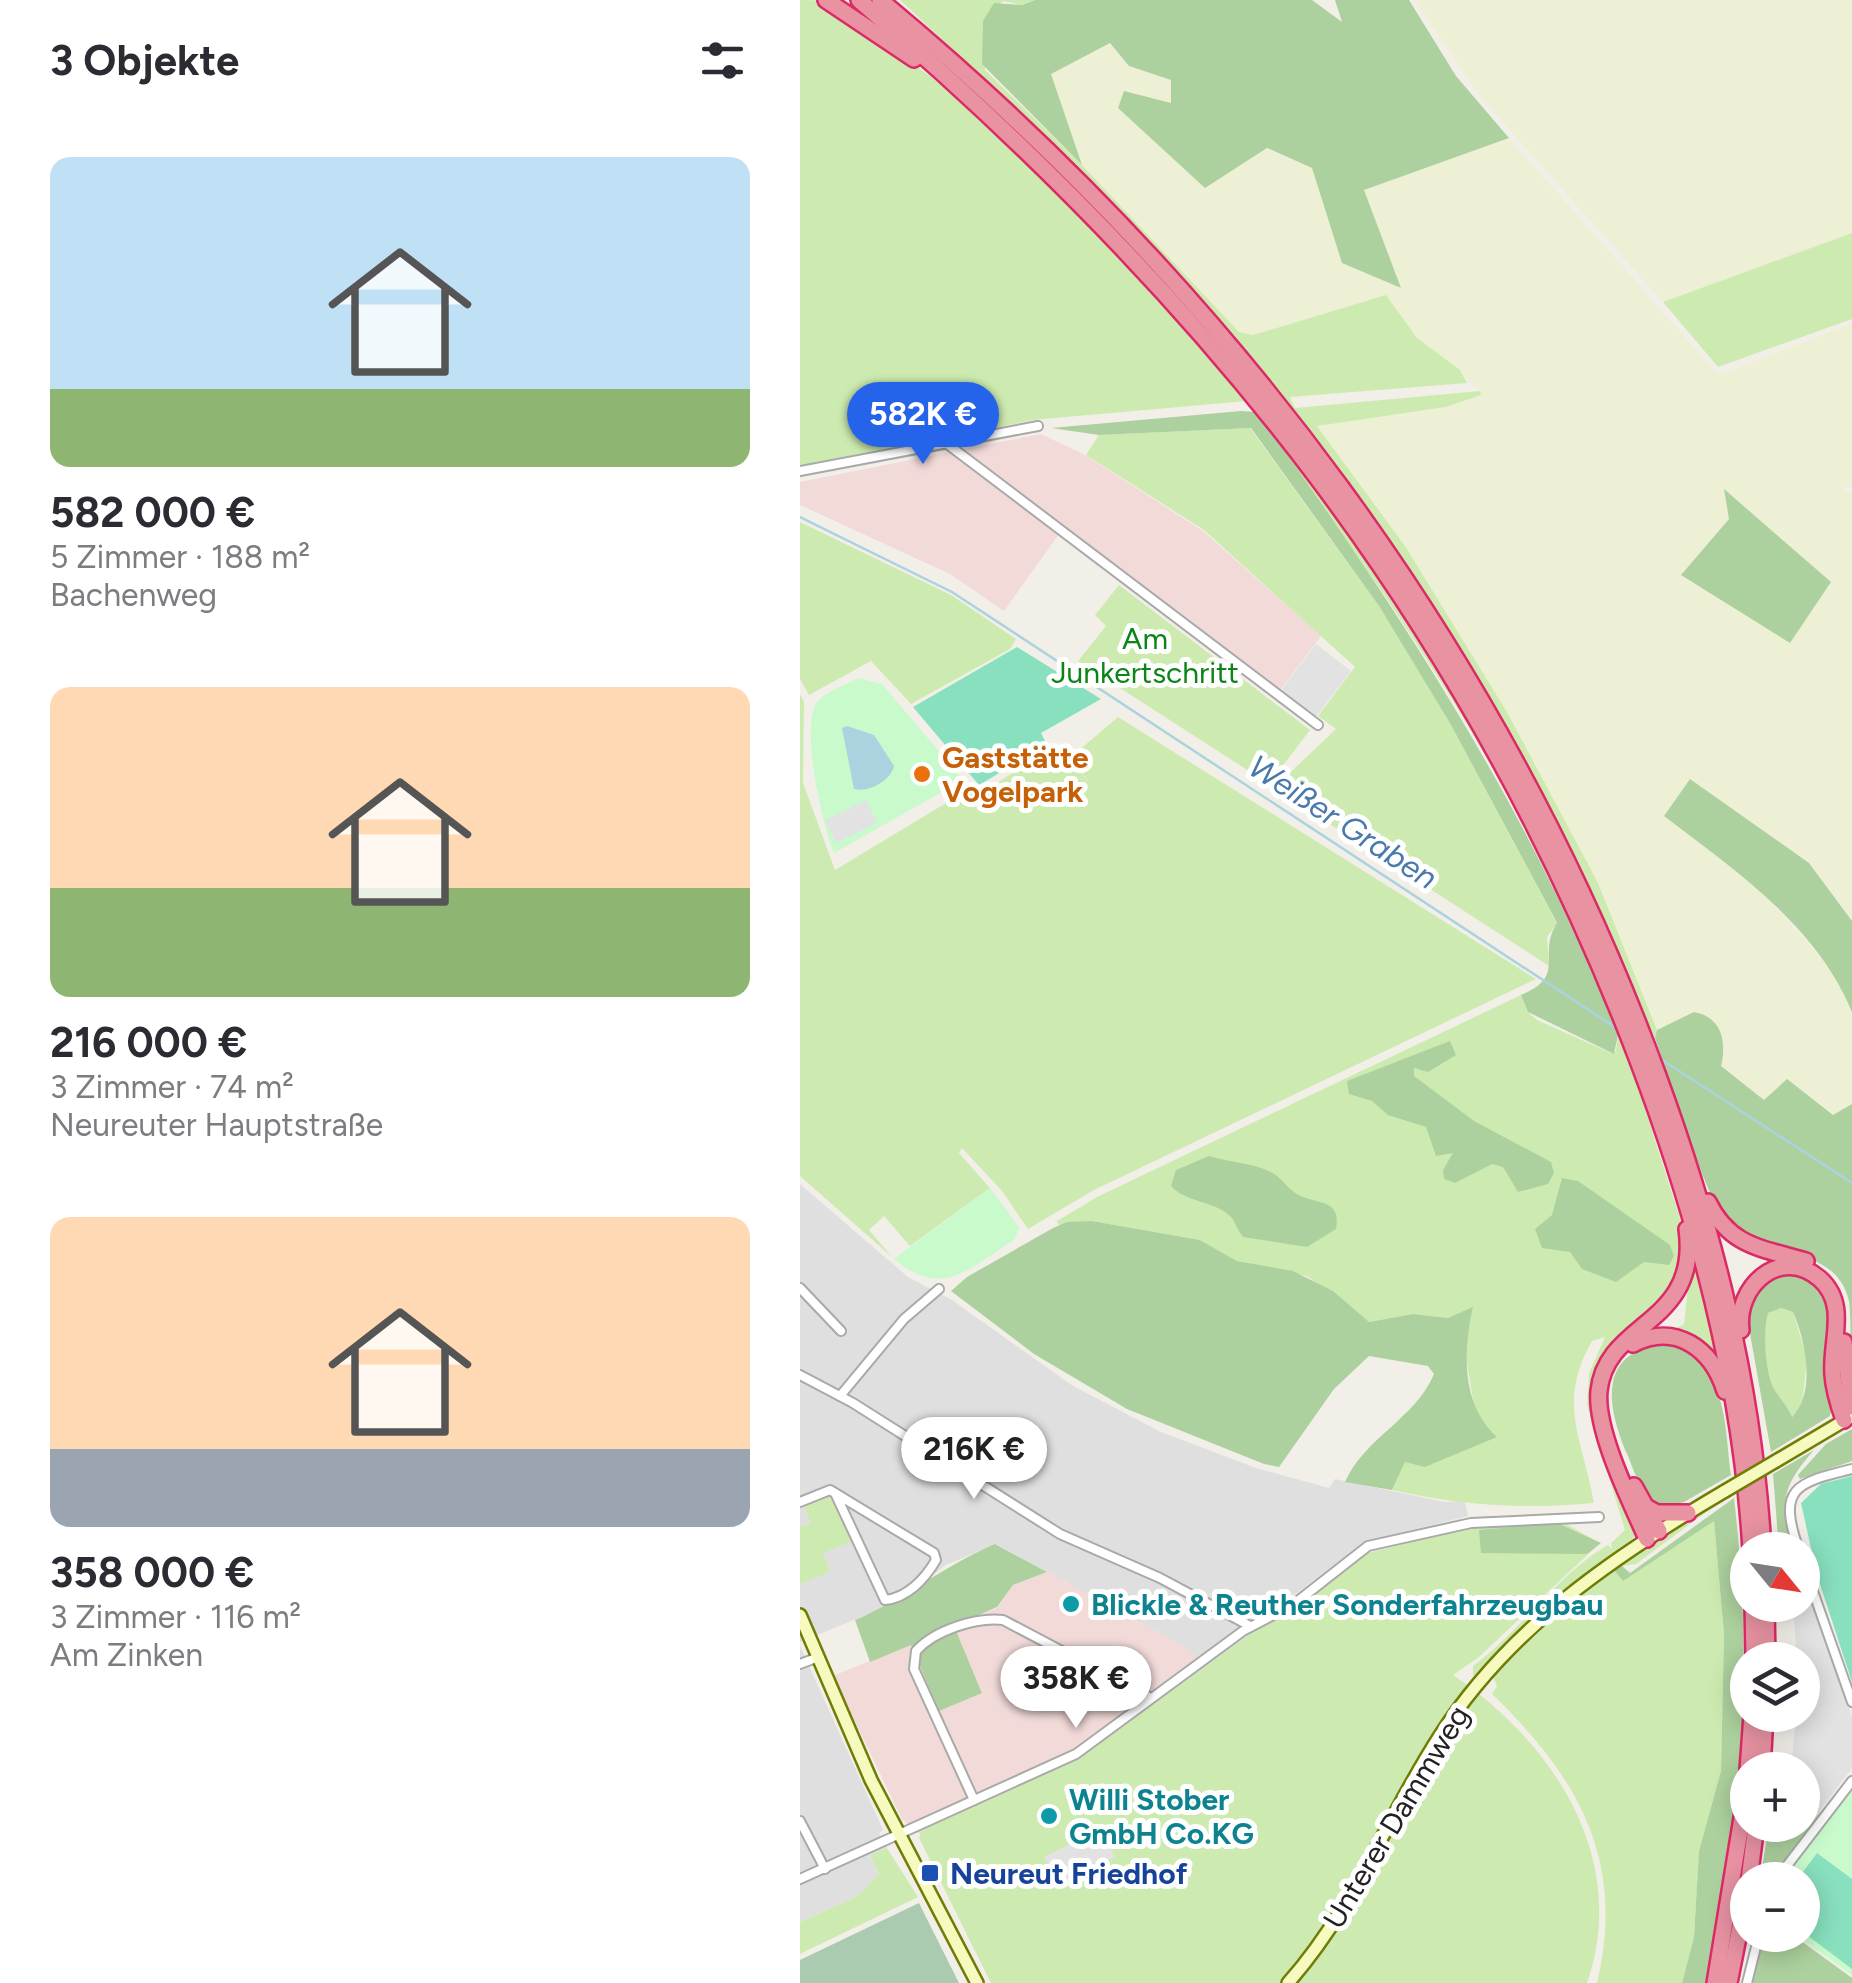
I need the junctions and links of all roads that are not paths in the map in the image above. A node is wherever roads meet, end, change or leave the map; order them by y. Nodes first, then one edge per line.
1 (826, 0) edge
2 (859, 0) edge
3 (880, 0) edge
4 (896, 0) edge
5 (921, 35) junction
6 (955, 84) junction
7 (1038, 426) dead end
8 (946, 443) junction
9 (800, 471) edge
10 (1318, 725) dead end
11 (1638, 1040) junction
12 (1677, 1171) junction
13 (1695, 1182) junction
14 (800, 1288) edge
15 (939, 1289) dead end
16 (840, 1331) dead end
17 (1742, 1368) junction
18 (800, 1375) edge
19 (1850, 1386) edge
20 (840, 1396) junction
21 (1849, 1415) edge
22 (1740, 1448) junction
23 (1852, 1468) edge
24 (835, 1494) junction
25 (800, 1502) edge
26 (1646, 1507) junction
27 (1688, 1513) junction
28 (1599, 1517) dead end
29 (1748, 1532) edge
30 (1761, 1532) edge
31 (1793, 1532) edge
32 (1653, 1535) junction
33 (1820, 1611) edge
34 (800, 1615) edge
35 (1250, 1626) junction
36 (816, 1658) junction
37 (800, 1664) edge
38 (1151, 1698) junction
39 (1852, 1702) edge
40 (1852, 1781) edge
41 (974, 1800) junction
42 (800, 1820) edge
43 (901, 1834) junction
44 (1738, 1842) edge
45 (1790, 1862) edge
46 (825, 1868) junction
47 (800, 1880) edge
48 (1735, 1952) edge
49 (1755, 1952) edge
50 (977, 1983) edge
51 (1288, 1983) edge
52 (1715, 1983) edge
53 (1729, 1983) edge
54 (1747, 1983) edge

1 - 6 highway
2 - 6 highway
3 - 5 highway
4 - 5 highway
5 - 11 highway
6 - 11 highway
7 - 8 street
8 - 9 street
8 - 10 street
11 - 12 highway
11 - 13 highway
12 - 22 highway
12 - 32 highway
13 - 17 highway
13 - 19 highway
14 - 16 street
15 - 20 street
17 - 21 highway
17 - 30 highway
18 - 20 street
19 - 21 highway
20 - 35 street
21 - 27 main road, Unterer Dammweg, bridge
22 - 26 highway
22 - 29 highway
23 - 31 street
24 - 24 street
24 - 25 street
26 - 27 highway
26 - 32 highway
27 - 32 main road, Unterer Dammweg
28 - 35 street
32 - 51 main road, Unterer Dammweg
33 - 39 street
34 - 36 main road
35 - 38 street
36 - 37 street
36 - 43 main road
38 - 41 street
38 - 41 street
40 - 45 street
41 - 43 street
42 - 46 street
43 - 46 street
43 - 50 main road
44 - 52 highway
46 - 47 street
48 - 53 highway
49 - 54 street

